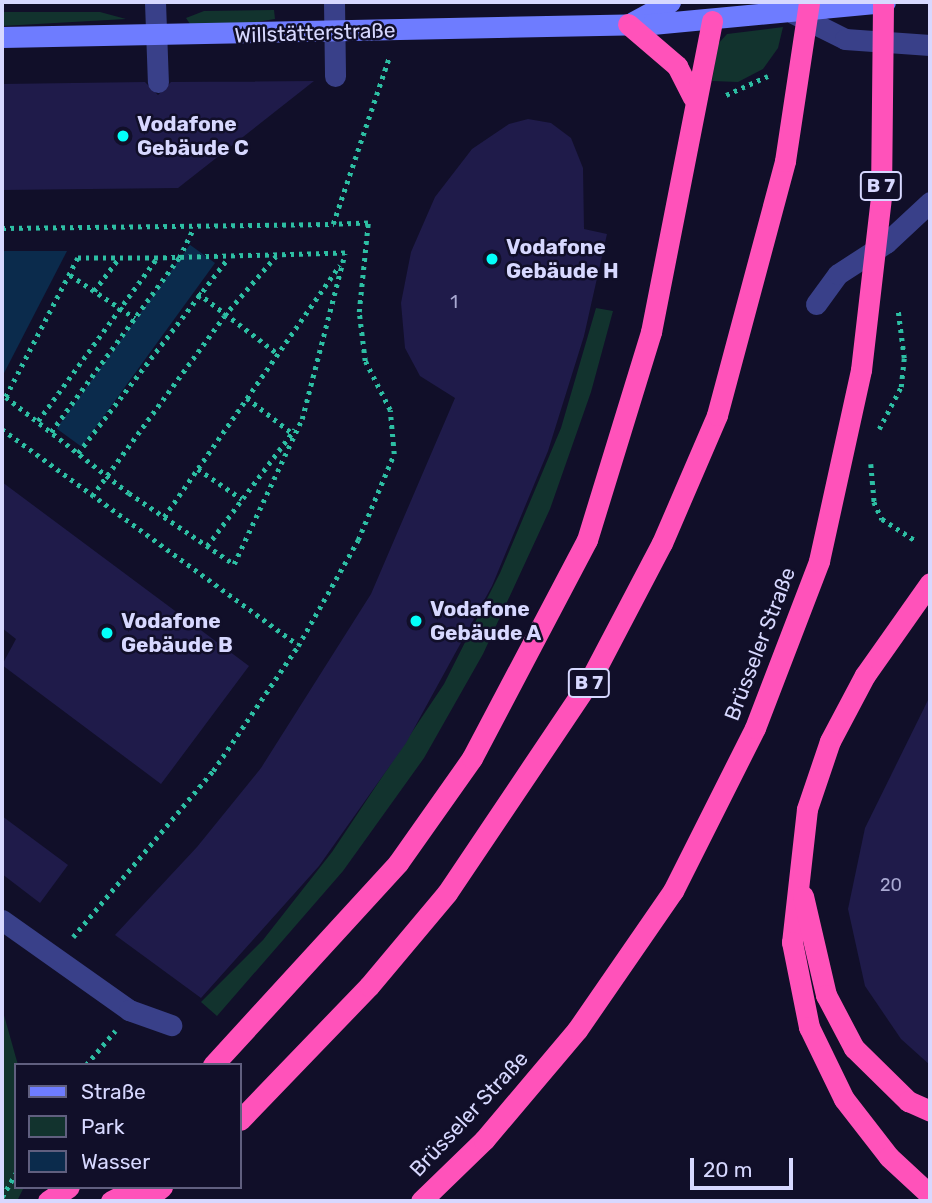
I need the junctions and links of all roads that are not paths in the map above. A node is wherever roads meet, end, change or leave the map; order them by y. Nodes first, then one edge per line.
1 (155, 2) edge
2 (334, 2) edge
3 (670, 2) edge
4 (772, 2) edge
5 (884, 2) edge
6 (801, 7) edge
7 (714, 11) edge
8 (628, 24) junction
9 (334, 33) junction
10 (2, 37) edge
11 (157, 38) junction
12 (930, 45) edge
13 (335, 76) dead end
14 (158, 82) dead end
15 (693, 97) junction
16 (930, 202) edge
17 (816, 304) dead end
18 (930, 583) edge
19 (799, 876) junction
20 (2, 919) edge
21 (171, 1026) dead end
22 (215, 1063) edge
23 (930, 1111) edge
24 (242, 1118) edge
25 (66, 1189) edge
26 (134, 1189) edge
27 (159, 1189) edge
28 (930, 1195) edge
29 (48, 1201) edge
30 (111, 1201) edge
31 (144, 1201) edge
32 (421, 1201) edge

1 - 11 street
2 - 9 street
3 - 8 street, Willstätterstraße
4 - 6 street
5 - 6 street, Willstätterstraße
5 - 32 highway, Brüsseler Straße / B 7, bridge
6 - 7 street, Willstätterstraße
6 - 12 street
6 - 24 highway, B 7, bridge
7 - 8 street, Willstätterstraße
7 - 15 highway
8 - 9 street, Willstätterstraße
8 - 15 highway
9 - 11 street, Willstätterstraße
9 - 13 street
10 - 11 street, Willstätterstraße
11 - 14 street
15 - 22 highway
16 - 17 street
18 - 19 highway
19 - 23 highway
19 - 28 highway
20 - 21 street
25 - 29 highway
26 - 30 highway
27 - 31 highway

